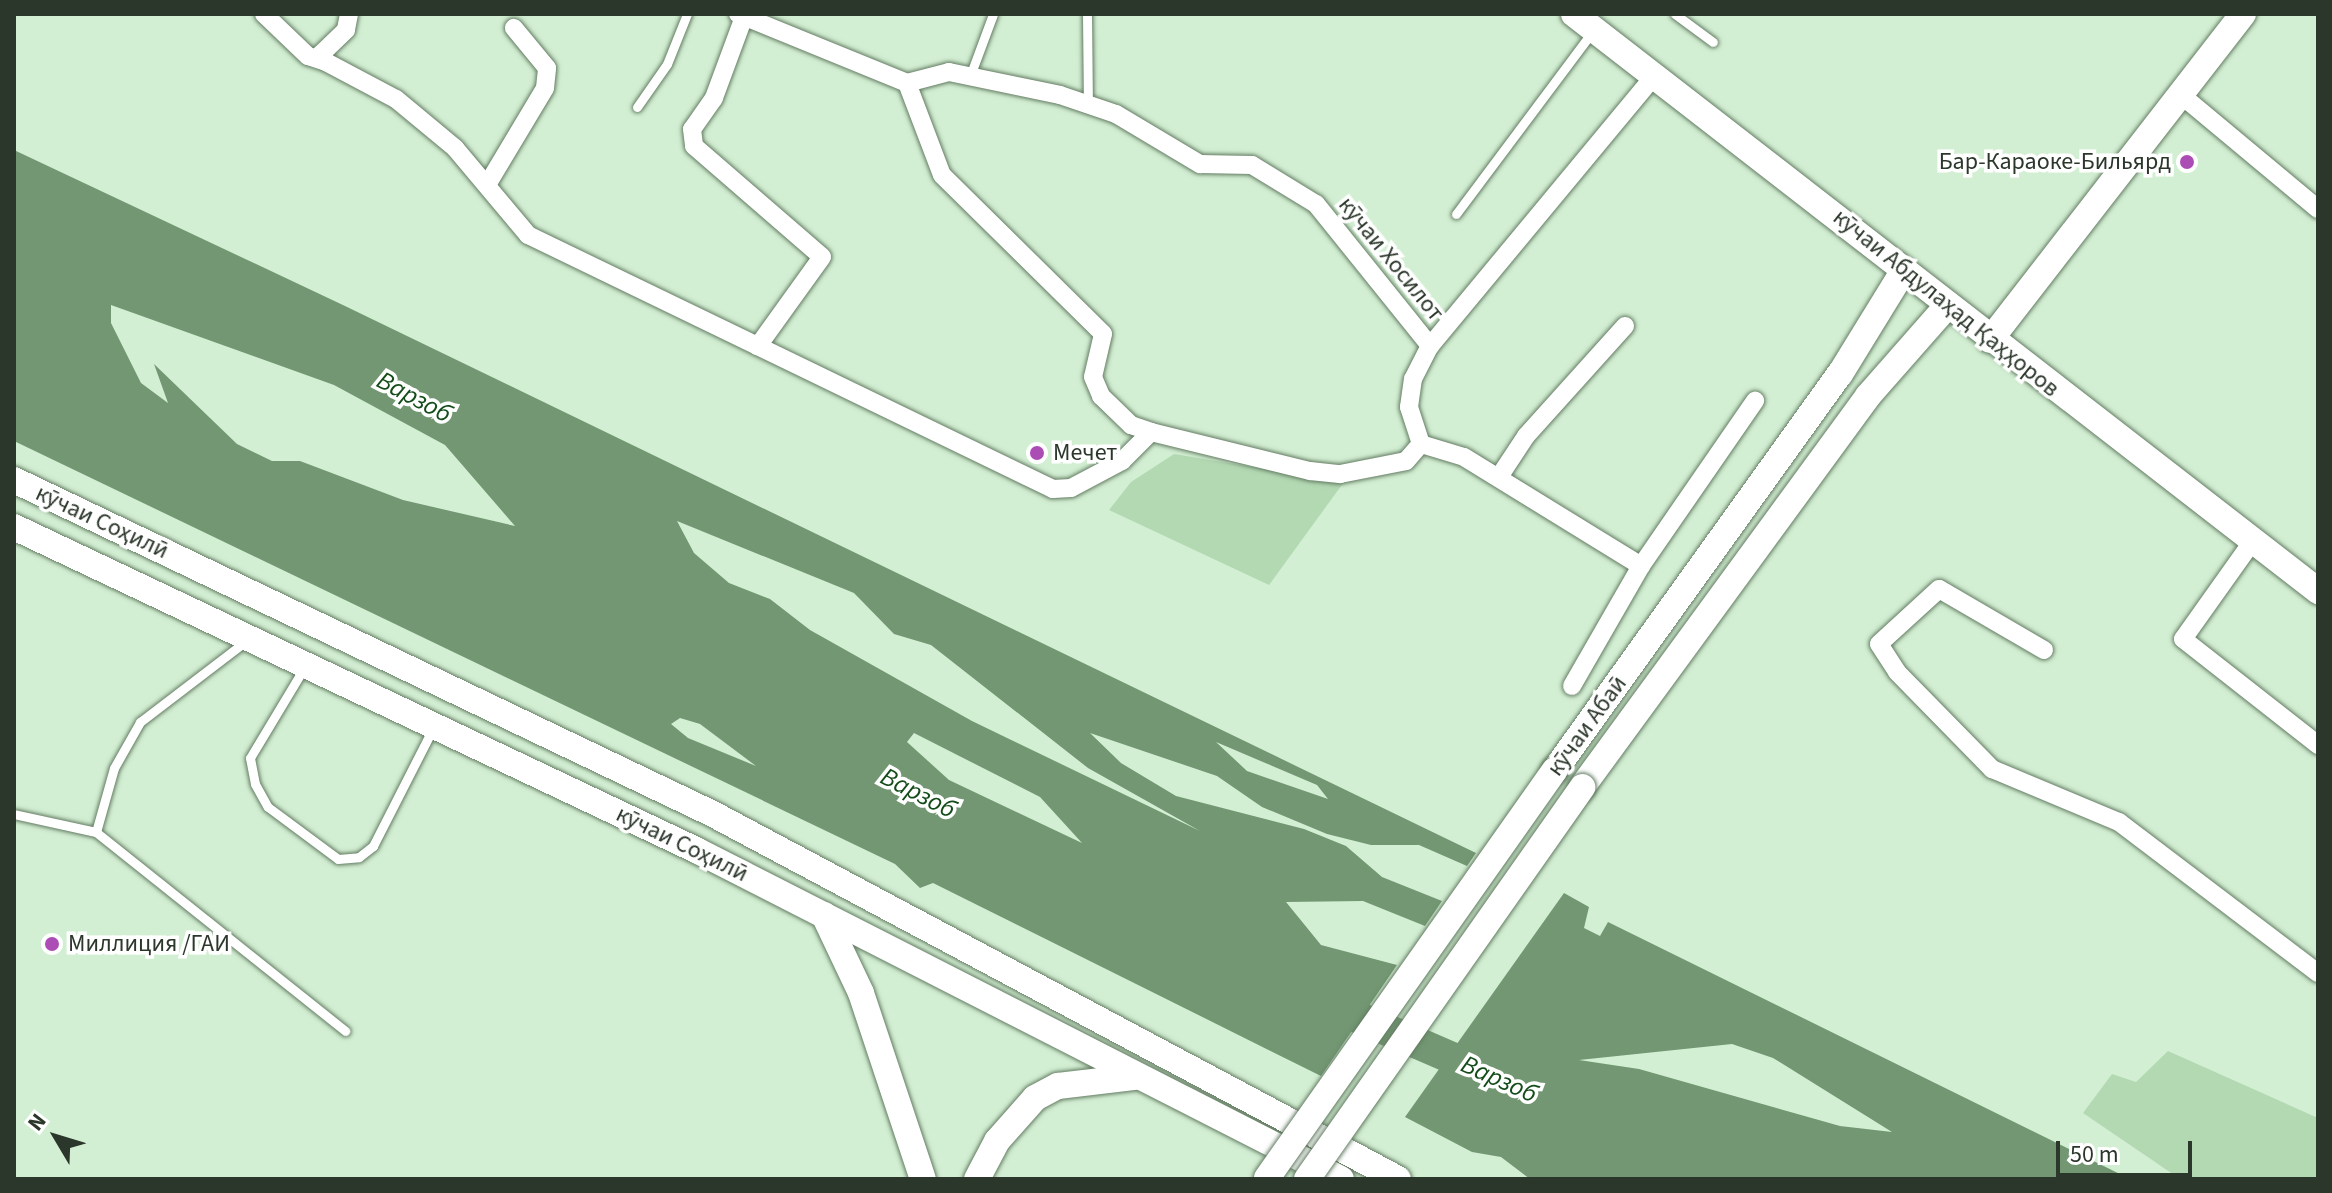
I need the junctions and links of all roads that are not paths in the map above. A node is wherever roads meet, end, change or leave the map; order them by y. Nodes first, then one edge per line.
1 (264, 14) edge
2 (349, 14) edge
3 (687, 14) edge
4 (993, 14) edge
5 (1087, 14) edge
6 (1675, 14) edge
7 (2243, 14) edge
8 (742, 15) edge
9 (1581, 19) edge
10 (514, 28) dead end
11 (1713, 42) dead end
12 (326, 62) junction
13 (970, 76) junction
14 (1653, 77) junction
15 (907, 83) junction
16 (2180, 94) junction
17 (1088, 105) junction
18 (637, 107) dead end
19 (487, 185) junction
20 (2318, 209) edge
21 (1456, 214) dead end
22 (1904, 270) junction
23 (1948, 305) junction
24 (1625, 326) dead end
25 (1990, 340) junction
26 (758, 346) junction
27 (1430, 346) junction
28 (1755, 401) dead end
29 (1151, 432) junction
30 (1421, 444) junction
31 (1499, 477) junction
32 (14, 480) edge
33 (14, 527) edge
34 (2252, 542) junction
35 (1641, 566) junction
36 (234, 585) junction
37 (2318, 591) edge
38 (214, 625) junction
39 (323, 626) junction
40 (247, 640) junction
41 (2044, 650) dead end
42 (305, 666) junction
43 (1572, 686) dead end
44 (434, 725) junction
45 (2318, 745) edge
46 (14, 814) edge
47 (96, 832) junction
48 (824, 915) junction
49 (2318, 973) edge
50 (345, 1031) dead end
51 (1136, 1077) junction
52 (1267, 1178) edge
53 (923, 1179) edge
54 (977, 1179) edge
55 (1307, 1179) edge
56 (1341, 1179) edge
57 (1398, 1179) edge

1 - 12 street
2 - 12 street
3 - 18 lane
4 - 13 lane
5 - 17 lane
6 - 11 lane
7 - 16 main road
8 - 15 street
8 - 26 street
9 - 14 main road, кӯчаи Абдулаҳад Қаҳҳоров
9 - 21 lane
10 - 19 street
12 - 19 street
13 - 15 street, кӯчаи Хосилот
13 - 17 street, кӯчаи Хосилот
14 - 22 main road, кӯчаи Абдулаҳад Қаҳҳоров
14 - 27 street
15 - 29 street
16 - 20 street
16 - 25 main road
17 - 27 street, кӯчаи Хосилот
19 - 26 street
22 - 23 main road, кӯчаи Абдулаҳад Қаҳҳоров
22 - 52 main road, кӯчаи Абаӣ, bridge
23 - 25 main road, кӯчаи Абдулаҳад Қаҳҳоров
23 - 55 main road, кӯчаи Абаӣ, bridge
24 - 31 street
25 - 34 main road, кӯчаи Абдулаҳад Қаҳҳоров
26 - 29 street
27 - 30 street
28 - 35 street
29 - 30 street
30 - 31 street
31 - 35 street
32 - 36 main road, кӯчаи Соҳилӣ
33 - 38 main road, кӯчаи Соҳилӣ
34 - 37 main road, кӯчаи Абдулаҳад Қаҳҳоров
34 - 45 street
35 - 43 street
36 - 38 main road
36 - 39 main road, кӯчаи Соҳилӣ
38 - 40 main road, кӯчаи Соҳилӣ
39 - 42 main road
39 - 57 main road, кӯчаи Соҳилӣ
40 - 42 main road, кӯчаи Соҳилӣ
40 - 47 lane
41 - 49 street
42 - 44 main road, кӯчаи Соҳилӣ
42 - 44 lane
44 - 48 main road, кӯчаи Соҳилӣ
46 - 47 lane
47 - 50 lane
48 - 51 main road, кӯчаи Соҳилӣ
48 - 53 main road
51 - 54 main road
51 - 56 main road, кӯчаи Соҳилӣ

